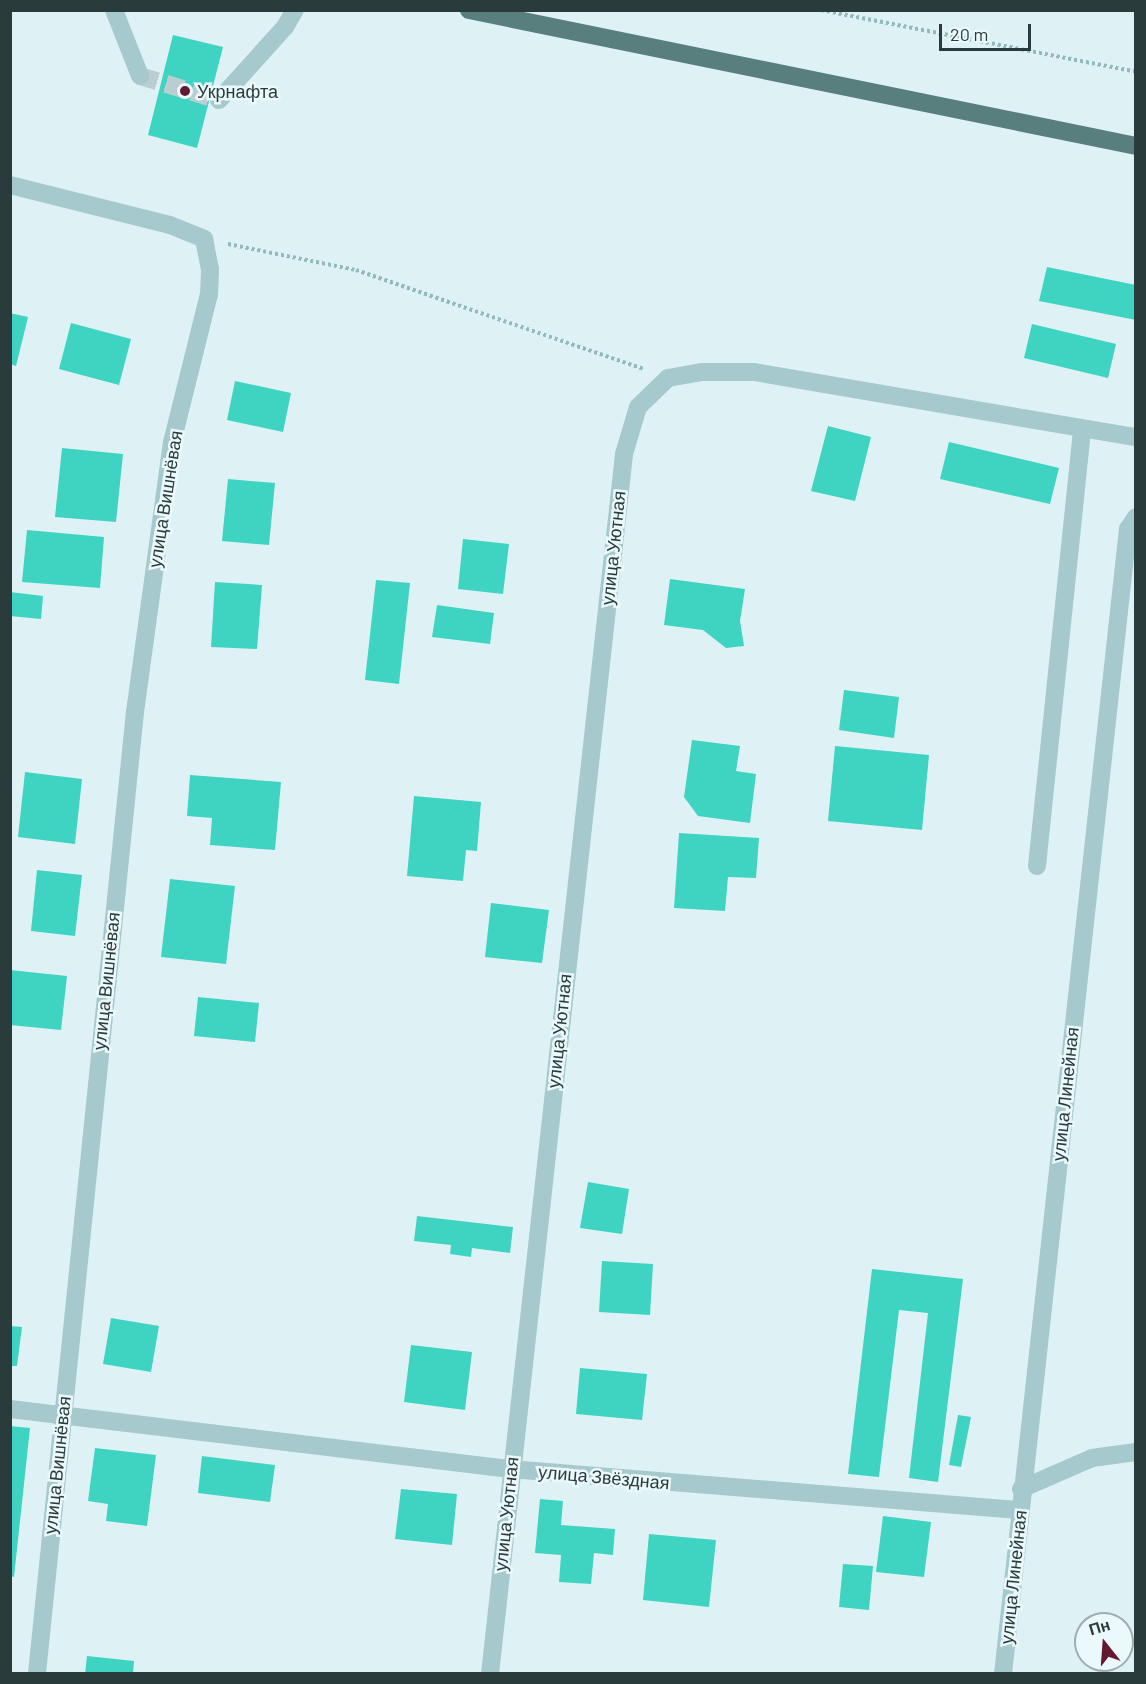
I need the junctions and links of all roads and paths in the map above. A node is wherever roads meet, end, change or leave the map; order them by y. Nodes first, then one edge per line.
1 (114, 10) edge
2 (295, 10) edge
3 (469, 10) edge
4 (821, 10) edge
5 (1136, 72) edge
6 (140, 76) dead end
7 (219, 100) dead end
8 (1136, 146) edge
9 (10, 185) edge
10 (204, 238) junction
11 (668, 378) junction
12 (1082, 430) junction
13 (1136, 437) edge
14 (1136, 518) edge
15 (1037, 866) dead end
16 (10, 1409) edge
17 (62, 1415) junction
18 (1136, 1452) edge
19 (510, 1469) junction
20 (1021, 1488) junction
21 (1019, 1510) junction
22 (37, 1674) edge
23 (490, 1674) edge
24 (1003, 1674) edge

1 - 6 street
2 - 7 street
3 - 8 main road
4 - 5 path
9 - 10 street
10 - 11 path
10 - 17 street, улица Вишнёвая
11 - 12 street
11 - 19 street, улица Уютная
12 - 13 street
12 - 15 street
14 - 20 street, улица Линейная
16 - 17 street, улица Звёздная
17 - 19 street, улица Звёздная
17 - 22 street, улица Вишнёвая
18 - 20 street
19 - 21 street, улица Звёздная
19 - 23 street, улица Уютная
20 - 21 street, улица Линейная
21 - 24 street, улица Линейная

